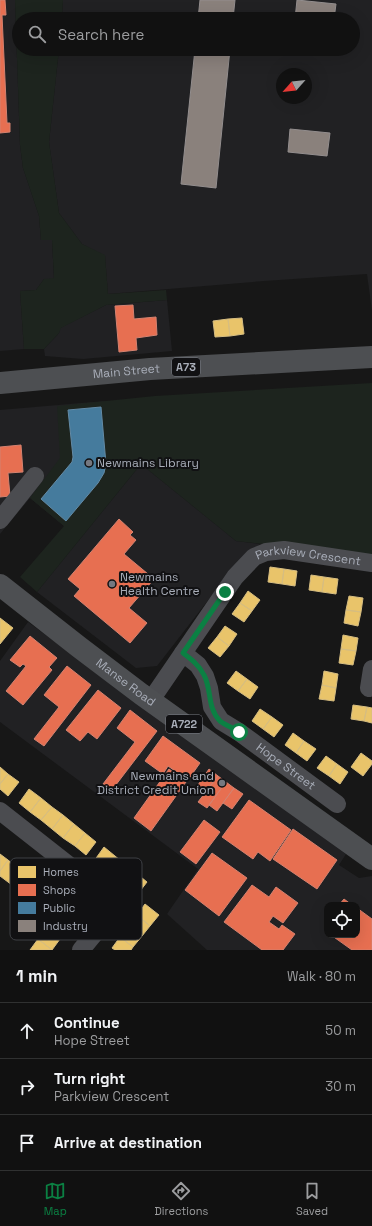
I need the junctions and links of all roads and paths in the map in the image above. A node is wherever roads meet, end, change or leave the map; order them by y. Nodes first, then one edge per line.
1 (372, 357) edge
2 (0, 383) edge
3 (35, 476) dead end
4 (0, 520) edge
5 (372, 563) edge
6 (0, 585) edge
7 (183, 653) junction
8 (372, 669) edge
9 (369, 688) dead end
10 (151, 700) junction
11 (337, 804) dead end
12 (0, 811) edge
13 (60, 858) edge
14 (372, 859) edge
15 (89, 940) edge
16 (81, 950) edge

1 - 2 main road, Main Street / A73
3 - 4 street
5 - 7 street, Parkview Crescent
6 - 10 main road, Manse Road / A722
7 - 10 street, Parkview Crescent
7 - 11 street, Hope Street
8 - 9 street
10 - 14 main road, Manse Road / A722
12 - 13 street
15 - 16 street

